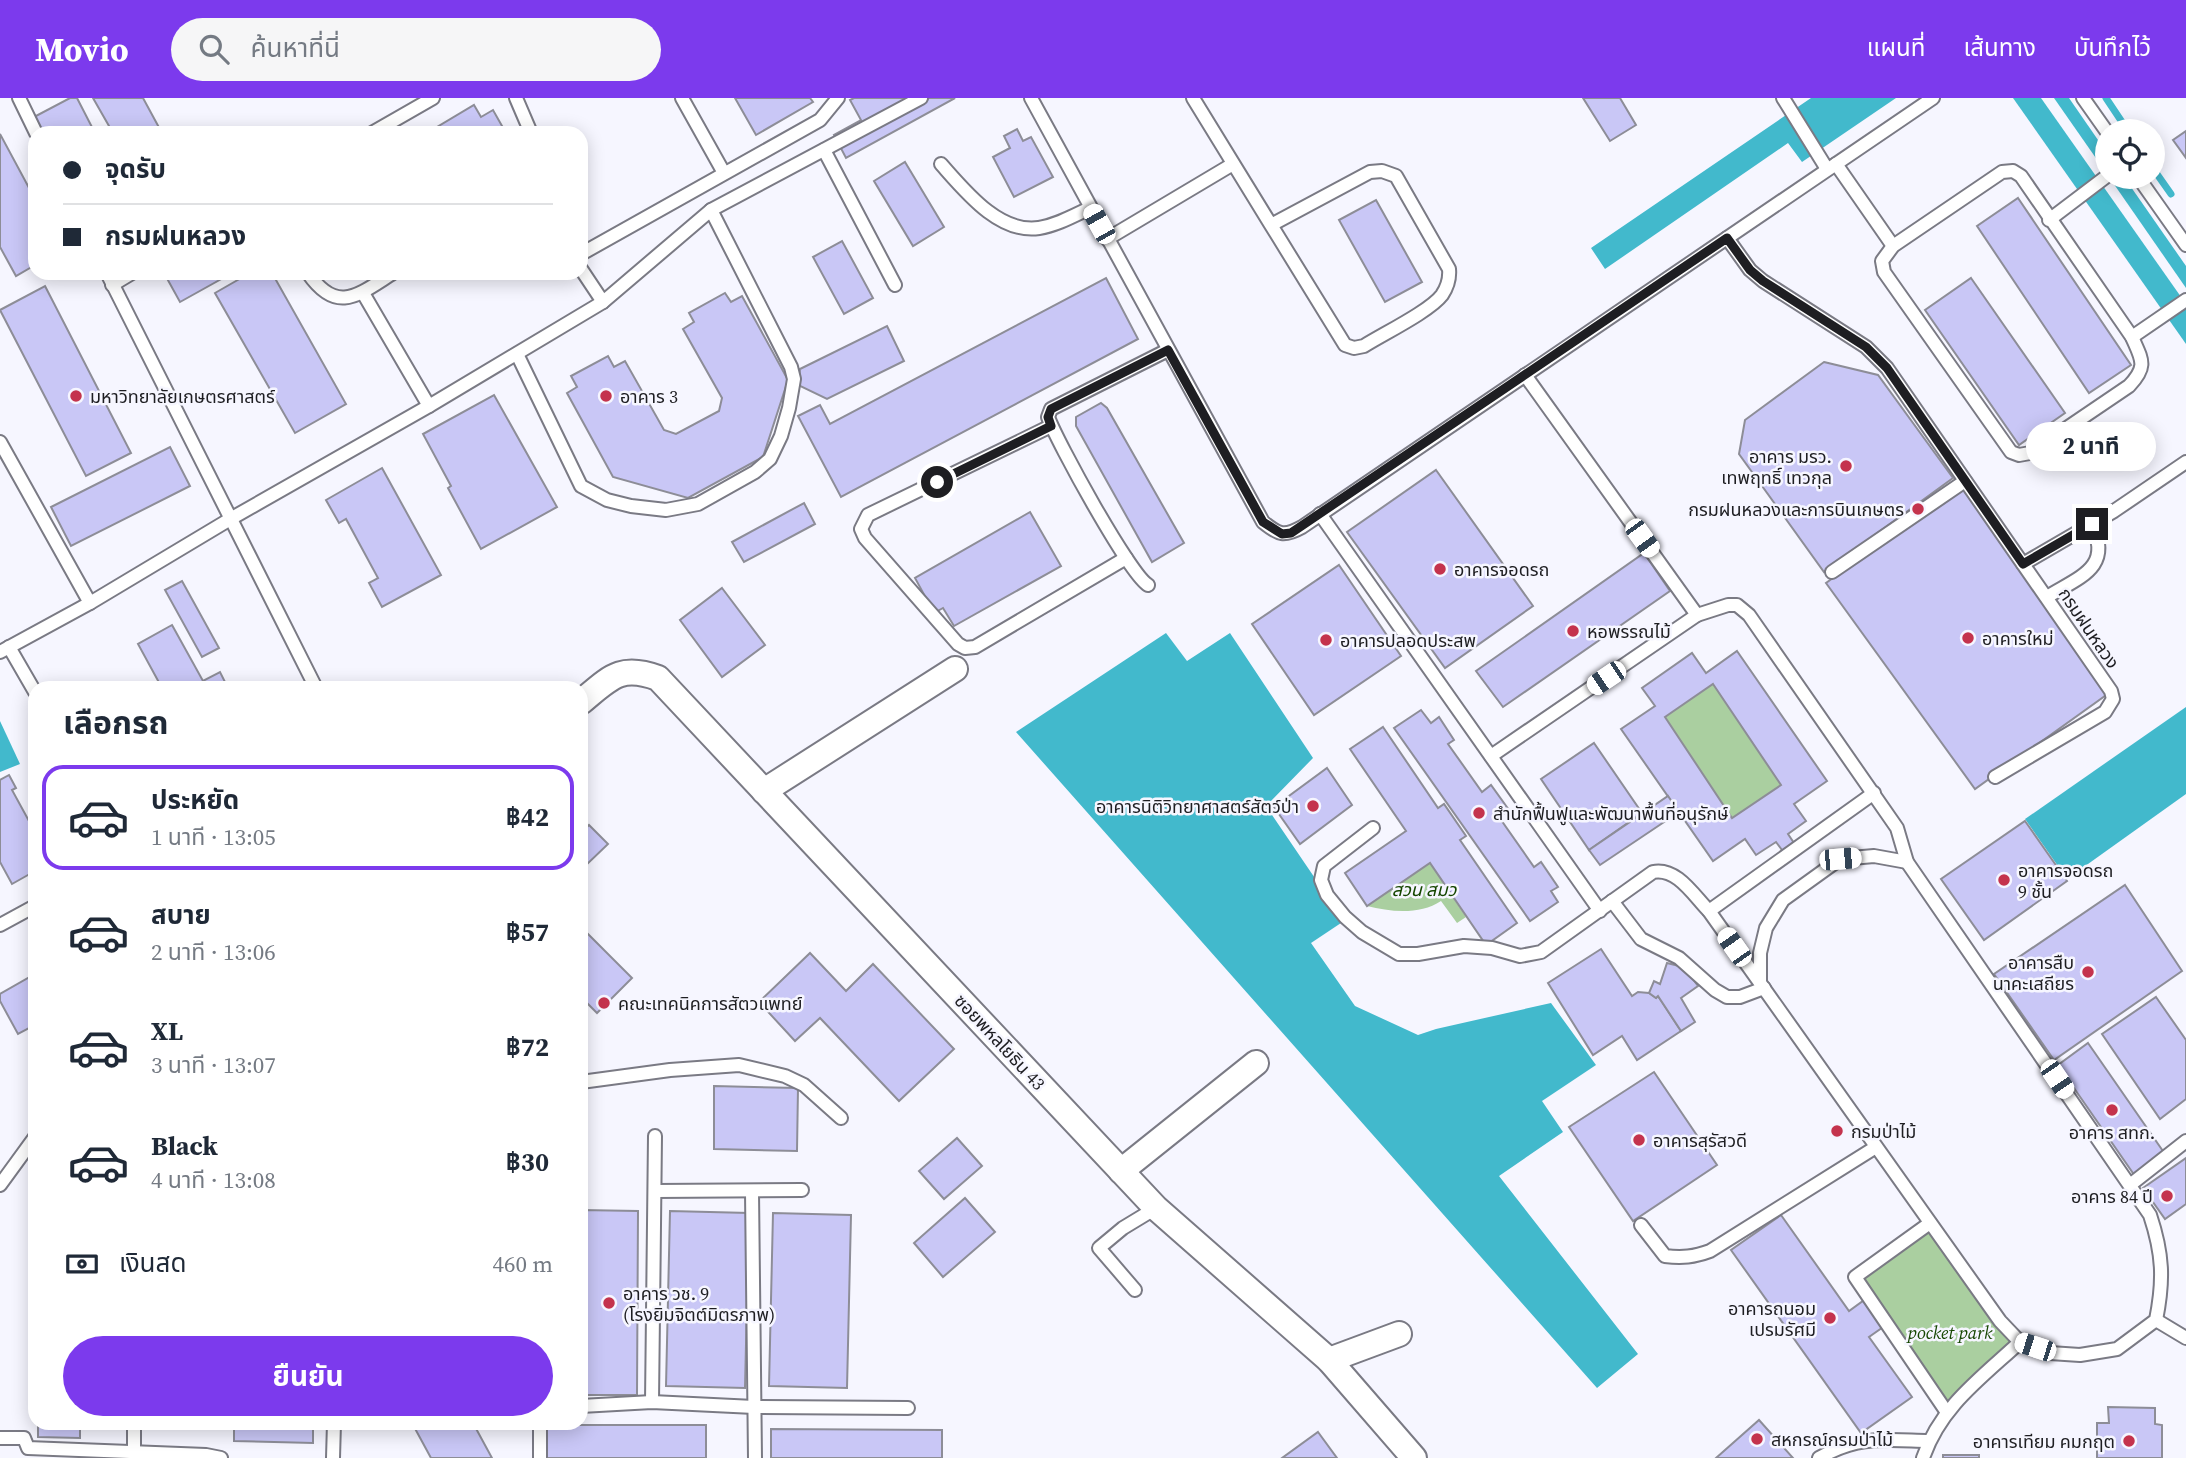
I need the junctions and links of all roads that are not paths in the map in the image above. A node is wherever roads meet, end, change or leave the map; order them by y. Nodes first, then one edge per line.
1 (19, 98) edge
2 (433, 98) edge
3 (516, 98) edge
4 (682, 98) edge
5 (838, 98) edge
6 (921, 98) edge
7 (1031, 98) edge
8 (1193, 98) edge
9 (1783, 98) edge
10 (1933, 98) edge
11 (2083, 98) edge
12 (2098, 119) edge
13 (33, 126) edge
14 (384, 126) edge
15 (528, 126) edge
16 (824, 150) junction
17 (941, 164) dead end
18 (1233, 164) junction
19 (1832, 167) junction
20 (724, 173) junction
21 (2095, 185) edge
22 (2148, 189) edge
23 (1090, 208) junction
24 (711, 210) junction
25 (2049, 220) junction
26 (1271, 225) junction
27 (2181, 227) edge
28 (1727, 238) junction
29 (1107, 239) junction
30 (2186, 245) edge
31 (1893, 246) junction
32 (588, 250) edge
33 (110, 280) edge
34 (313, 280) edge
35 (382, 280) edge
36 (588, 280) edge
37 (895, 285) dead end
38 (363, 293) junction
39 (2186, 300) edge
40 (603, 302) junction
41 (2132, 337) junction
42 (1168, 350) junction
43 (517, 354) junction
44 (1525, 375) junction
45 (429, 406) junction
46 (1051, 426) junction
47 (0, 442) edge
48 (2186, 462) edge
49 (1965, 481) junction
50 (1320, 514) junction
51 (232, 518) junction
52 (2092, 524) junction
53 (1126, 558) junction
54 (2023, 564) junction
55 (1832, 572) dead end
56 (1148, 586) dead end
57 (2047, 597) junction
58 (90, 603) junction
59 (1698, 615) junction
60 (4, 650) edge
61 (955, 669) dead end
62 (313, 681) edge
63 (28, 683) edge
64 (588, 696) edge
65 (1491, 756) junction
66 (1995, 778) dead end
67 (764, 792) junction
68 (1874, 793) junction
69 (1373, 828) dead end
70 (1907, 862) junction
71 (1612, 901) junction
72 (28, 910) edge
73 (1600, 911) junction
74 (1709, 911) junction
75 (0, 925) edge
76 (1761, 985) junction
77 (1256, 1063) dead end
78 (588, 1081) edge
79 (841, 1118) dead end
80 (655, 1136) dead end
81 (2186, 1141) edge
82 (28, 1147) edge
83 (1876, 1147) junction
84 (1121, 1171) junction
85 (0, 1185) edge
86 (2130, 1185) junction
87 (802, 1190) dead end
88 (656, 1191) junction
89 (752, 1192) junction
90 (1156, 1208) junction
91 (1930, 1223) junction
92 (1641, 1225) dead end
93 (1135, 1290) dead end
94 (2156, 1320) junction
95 (1399, 1334) dead end
96 (2186, 1338) edge
97 (2020, 1342) junction
98 (1329, 1360) junction
99 (652, 1402) junction
100 (588, 1406) edge
101 (754, 1407) junction
102 (908, 1408) dead end
103 (1946, 1411) junction
104 (134, 1430) edge
105 (334, 1430) edge
106 (540, 1430) edge
107 (0, 1438) edge
108 (1929, 1441) junction
109 (134, 1452) junction
110 (221, 1458) edge
111 (333, 1458) edge
112 (540, 1458) edge
113 (755, 1458) edge
114 (1414, 1458) edge
115 (1819, 1458) edge
116 (1923, 1458) edge

1 - 13 lane
2 - 14 lane
3 - 15 lane
4 - 20 lane
5 - 20 lane
6 - 16 lane
7 - 23 lane
8 - 18 lane
9 - 19 lane
10 - 19 lane
11 - 12 lane
16 - 24 lane
16 - 37 lane
17 - 23 lane
18 - 26 lane
18 - 29 lane
19 - 28 lane
19 - 31 lane
20 - 32 lane
21 - 25 lane
22 - 27 lane
23 - 29 lane
24 - 40 lane
24 - 43 lane
25 - 31 lane
25 - 41 lane
26 - 26 lane
27 - 30 lane
28 - 44 lane
28 - 49 lane, กรมฝนหลวง
29 - 42 lane
31 - 41 lane
33 - 51 lane
34 - 38 lane
35 - 38 lane
36 - 40 lane
38 - 45 lane
39 - 41 lane
40 - 43 lane
42 - 46 lane
42 - 50 lane
43 - 45 lane
44 - 50 lane
44 - 59 lane
45 - 51 lane
46 - 53 lane
46 - 53 lane
47 - 58 lane
48 - 52 lane
49 - 54 lane, กรมฝนหลวง
49 - 55 lane
50 - 65 lane
51 - 58 lane
51 - 62 lane
52 - 54 lane
52 - 57 lane
53 - 56 lane
54 - 57 lane, กรมฝนหลวง
57 - 66 lane, กรมฝนหลวง
58 - 60 lane
59 - 65 lane
59 - 68 lane
60 - 63 lane
61 - 67 street
64 - 67 street, ซอยพหลโยธิน 43
65 - 73 lane
67 - 84 street, ซอยพหลโยธิน 43
68 - 70 lane
68 - 74 lane
69 - 73 lane
70 - 76 lane
70 - 86 lane
71 - 73 lane
71 - 74 lane
71 - 76 lane
72 - 75 lane
74 - 76 lane
76 - 83 lane
77 - 84 street
78 - 79 lane
80 - 88 lane
81 - 86 lane
82 - 85 lane
83 - 91 lane
83 - 92 lane
84 - 90 street, ซอยพหลโยธิน 43
86 - 94 lane
87 - 89 lane
88 - 89 lane
88 - 99 lane
89 - 101 lane
90 - 93 lane
90 - 98 street, ซอยพหลโยธิน 43
91 - 97 lane
91 - 103 lane
94 - 96 lane
94 - 97 lane
95 - 98 street
97 - 103 lane
98 - 114 street, ซอยพหลโยธิน 43
99 - 100 lane
99 - 101 lane
101 - 102 lane
101 - 113 lane
103 - 108 lane
104 - 109 lane
105 - 111 lane
106 - 112 lane
107 - 109 lane
108 - 115 lane
108 - 116 lane
109 - 110 lane

